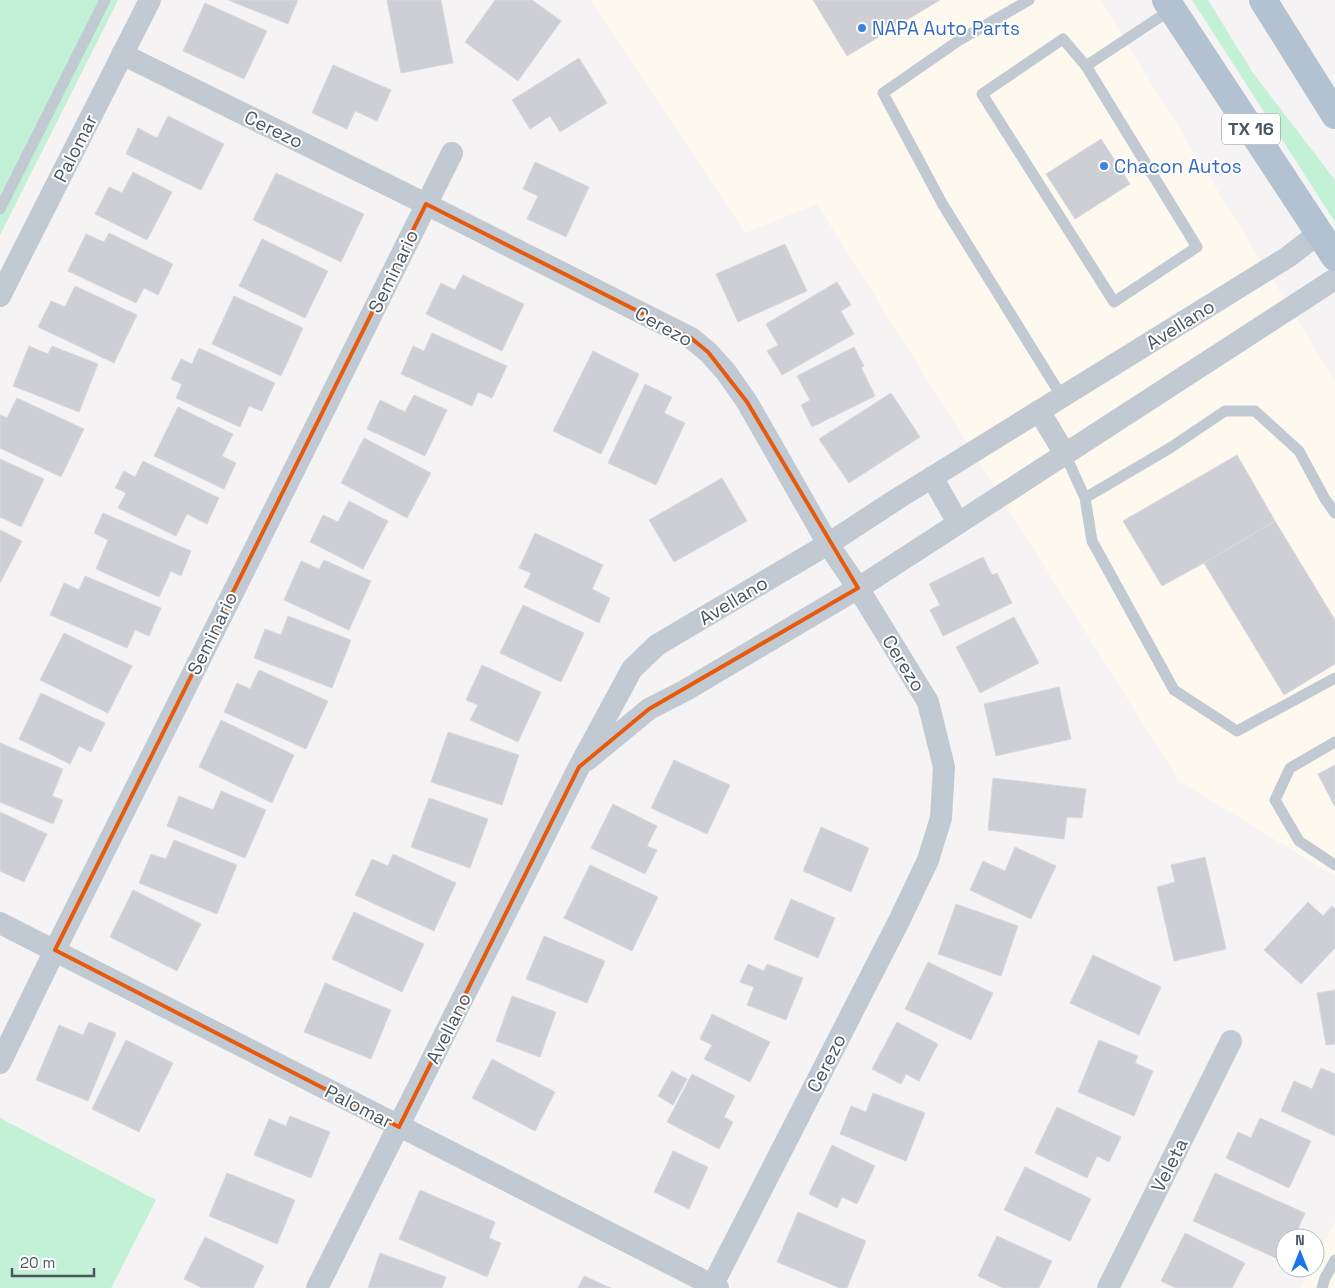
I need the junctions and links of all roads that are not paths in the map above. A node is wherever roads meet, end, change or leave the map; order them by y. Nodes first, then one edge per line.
1 (105, 0) edge
2 (150, 0) edge
3 (1029, 0) edge
4 (1263, 0) edge
5 (1009, 5) edge
6 (1169, 5) edge
7 (122, 54) junction
8 (1086, 66) junction
9 (1335, 114) edge
10 (452, 153) dead end
11 (426, 204) junction
12 (0, 209) edge
13 (1320, 233) junction
14 (1335, 257) edge
15 (1335, 279) edge
16 (0, 296) edge
17 (1062, 397) junction
18 (1039, 411) junction
19 (1065, 454) junction
20 (932, 478) junction
21 (1085, 498) junction
22 (1334, 509) edge
23 (958, 523) junction
24 (828, 544) junction
25 (858, 588) junction
26 (1335, 678) edge
27 (1335, 742) edge
28 (579, 767) junction
29 (1335, 865) edge
30 (0, 923) edge
31 (55, 950) junction
32 (1230, 1042) dead end
33 (0, 1063) edge
34 (399, 1127) junction
35 (1335, 1260) edge
36 (714, 1287) edge
37 (317, 1288) edge
38 (1108, 1288) edge
39 (1322, 1288) edge

1 - 12 lane
2 - 7 street, Palomar
3 - 5 lane
4 - 9 main road
5 - 17 lane
6 - 8 lane
6 - 13 main road, TX 16
7 - 11 street, Cerezo
7 - 16 street, Palomar
8 - 8 lane
10 - 11 street
11 - 24 street, Cerezo
11 - 31 street, Seminario
13 - 14 main road, TX 16
13 - 17 street, Avellano
15 - 19 street, Avellano
17 - 18 street, Avellano
18 - 19 street
18 - 20 street, Avellano
19 - 21 lane
19 - 23 street, Avellano
20 - 23 street
20 - 24 street, Avellano
21 - 22 lane
21 - 26 lane
23 - 25 street, Avellano
24 - 25 street, Cerezo
24 - 28 street, Avellano
25 - 28 street, Avellano
25 - 36 street, Cerezo
27 - 29 lane
28 - 34 street, Avellano
30 - 31 street, Palomar
31 - 33 street, Seminario
31 - 34 street, Palomar
32 - 38 street, Veleta
34 - 36 street, Palomar
34 - 37 street, Avellano
35 - 39 lane

